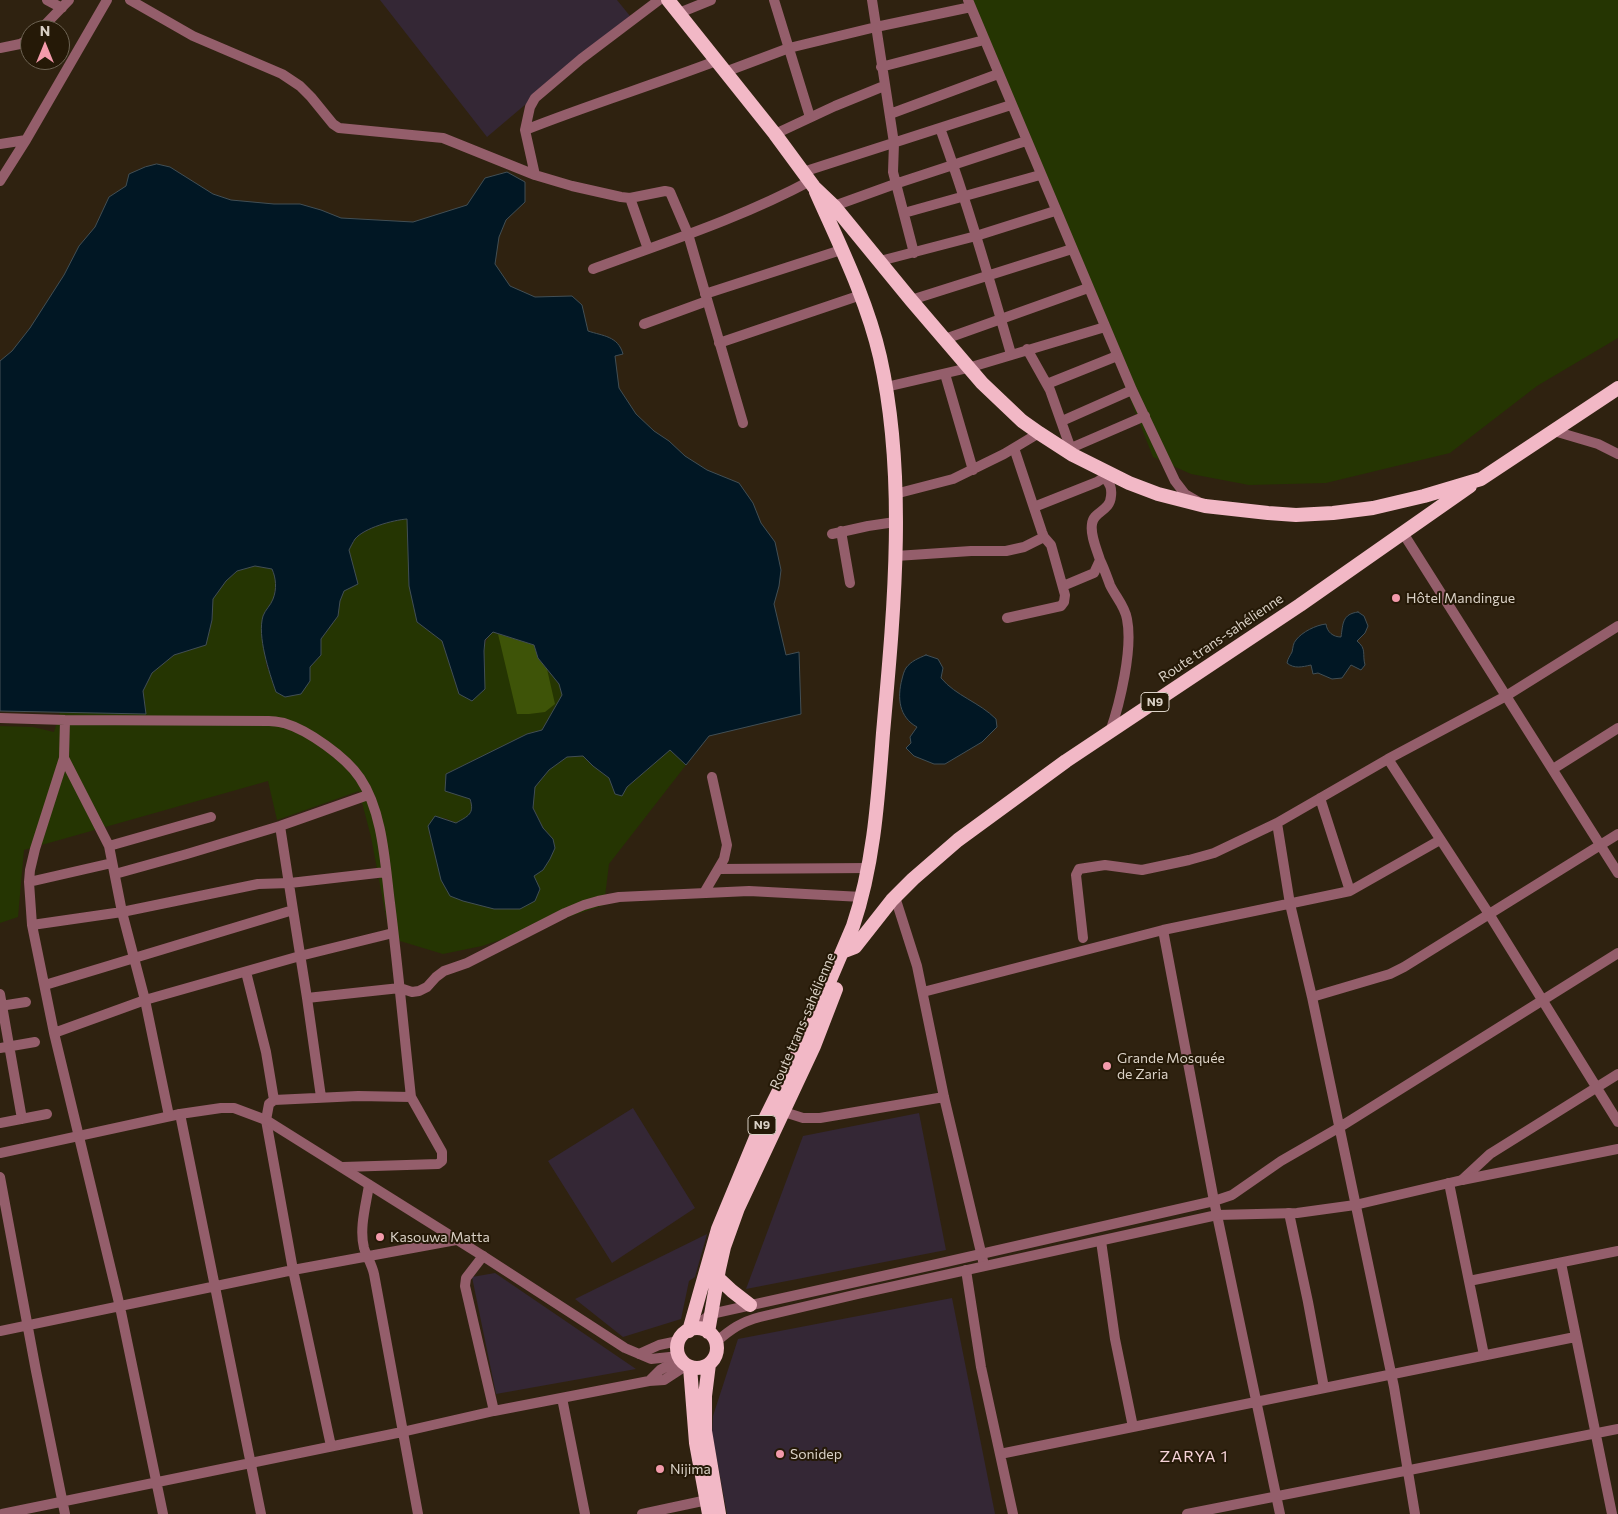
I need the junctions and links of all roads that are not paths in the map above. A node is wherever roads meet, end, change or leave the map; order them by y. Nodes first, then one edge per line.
1 (47, 0) edge
2 (107, 0) edge
3 (130, 0) edge
4 (659, 0) edge
5 (668, 0) edge
6 (711, 0) edge
7 (774, 0) edge
8 (872, 0) edge
9 (66, 4) edge
10 (969, 4) edge
11 (679, 13) junction
12 (50, 20) edge
13 (876, 27) junction
14 (984, 40) junction
15 (20, 44) edge
16 (0, 48) edge
17 (789, 48) junction
18 (721, 67) junction
19 (881, 67) junction
20 (998, 74) junction
21 (884, 86) junction
22 (1011, 105) junction
23 (890, 114) junction
24 (810, 117) junction
25 (940, 128) junction
26 (525, 130) junction
27 (775, 134) junction
28 (26, 140) junction
29 (1026, 141) junction
30 (894, 143) junction
31 (0, 144) edge
32 (953, 165) junction
33 (535, 175) junction
34 (1040, 175) junction
35 (809, 180) junction
36 (0, 181) edge
37 (895, 184) junction
38 (964, 195) junction
39 (630, 198) junction
40 (834, 206) junction
41 (1056, 211) junction
42 (904, 213) junction
43 (688, 234) junction
44 (976, 236) junction
45 (648, 249) junction
46 (1072, 249) junction
47 (841, 250) junction
48 (914, 252) junction
49 (880, 261) junction
50 (593, 269) dead end
51 (988, 275) junction
52 (1088, 288) junction
53 (861, 295) junction
54 (706, 297) junction
55 (911, 300) junction
56 (1001, 319) junction
57 (644, 324) dead end
58 (1105, 327) junction
59 (945, 340) junction
60 (719, 343) junction
61 (1027, 349) junction
62 (1011, 354) junction
63 (1117, 356) junction
64 (968, 368) junction
65 (945, 374) junction
66 (1047, 384) junction
67 (886, 387) junction
68 (1618, 388) edge
69 (1132, 390) junction
70 (1145, 416) junction
71 (1062, 421) junction
72 (743, 423) dead end
73 (1554, 431) junction
74 (1039, 433) junction
75 (1014, 448) junction
76 (1072, 452) junction
77 (1618, 454) edge
78 (973, 470) junction
79 (1107, 476) junction
80 (1480, 478) junction
81 (895, 494) junction
82 (1205, 506) junction
83 (1034, 507) junction
84 (895, 522) junction
85 (1403, 532) junction
86 (1044, 537) junction
87 (896, 556) junction
88 (1100, 560) junction
89 (850, 583) dead end
90 (1063, 586) junction
91 (1007, 618) dead end
92 (1618, 626) edge
93 (1506, 696) junction
94 (0, 718) edge
95 (65, 720) junction
96 (1618, 728) edge
97 (1110, 732) junction
98 (64, 758) junction
99 (1388, 759) junction
100 (1552, 770) junction
101 (712, 776) dead end
102 (368, 795) junction
103 (1320, 798) junction
104 (211, 817) dead end
105 (1277, 823) junction
106 (280, 826) junction
107 (1618, 834) edge
108 (1440, 840) junction
109 (1600, 845) junction
110 (108, 846) junction
111 (112, 863) junction
112 (869, 868) junction
113 (718, 869) junction
114 (386, 872) junction
115 (1618, 873) edge
116 (115, 874) junction
117 (29, 882) junction
118 (290, 883) junction
119 (1350, 891) junction
120 (704, 893) junction
121 (862, 897) junction
122 (895, 897) junction
123 (1290, 904) junction
124 (293, 910) junction
125 (122, 912) junction
126 (1489, 914) junction
127 (32, 925) junction
128 (1163, 930) junction
129 (393, 933) junction
130 (1083, 938) dead end
131 (847, 951) junction
132 (1618, 953) edge
133 (300, 956) junction
134 (134, 958) junction
135 (246, 972) junction
136 (45, 985) junction
137 (400, 988) junction
138 (923, 992) junction
139 (0, 994) edge
140 (1312, 997) junction
141 (307, 998) junction
142 (144, 1000) junction
143 (1542, 1001) junction
144 (26, 1002) dead end
145 (1, 1006) edge
146 (54, 1033) junction
147 (35, 1042) dead end
148 (5, 1047) edge
149 (1618, 1074) edge
150 (1597, 1087) junction
151 (411, 1096) junction
152 (321, 1097) junction
153 (944, 1097) junction
154 (274, 1100) junction
155 (777, 1109) junction
156 (47, 1114) dead end
157 (180, 1114) junction
158 (169, 1116) junction
159 (22, 1119) junction
160 (266, 1120) junction
161 (1618, 1122) edge
162 (0, 1123) edge
163 (1340, 1127) junction
164 (78, 1136) junction
165 (1618, 1149) edge
166 (0, 1153) edge
167 (343, 1168) junction
168 (0, 1177) edge
169 (1462, 1180) junction
170 (1450, 1183) junction
171 (369, 1185) junction
172 (1214, 1201) junction
173 (1356, 1205) junction
174 (1289, 1213) junction
175 (1217, 1215) junction
176 (456, 1240) junction
177 (1101, 1241) junction
178 (1618, 1251) edge
179 (981, 1254) junction
180 (368, 1256) junction
181 (483, 1256) junction
182 (1561, 1262) junction
183 (984, 1266) junction
184 (293, 1270) junction
185 (966, 1270) junction
186 (717, 1277) junction
187 (1469, 1281) junction
188 (214, 1287) junction
189 (750, 1305) junction
190 (120, 1306) junction
191 (712, 1314) junction
192 (28, 1326) junction
193 (0, 1331) edge
194 (689, 1331) junction
195 (712, 1337) junction
196 (1575, 1337) junction
197 (678, 1341) junction
198 (639, 1354) junction
199 (1484, 1355) junction
200 (684, 1362) junction
201 (709, 1364) junction
202 (1391, 1375) junction
203 (1324, 1388) junction
204 (562, 1398) junction
205 (1257, 1402) junction
206 (494, 1411) junction
207 (1133, 1427) junction
208 (1618, 1428) edge
209 (402, 1432) junction
210 (1595, 1433) junction
211 (331, 1446) junction
212 (1000, 1454) junction
213 (250, 1463) junction
214 (1407, 1471) junction
215 (156, 1482) junction
216 (1277, 1496) junction
217 (62, 1502) junction
218 (710, 1504) edge
219 (2, 1514) edge
220 (65, 1514) edge
221 (163, 1514) edge
222 (261, 1514) edge
223 (418, 1514) edge
224 (585, 1514) edge
225 (642, 1514) edge
226 (719, 1514) edge
227 (1013, 1514) edge
228 (1187, 1514) edge
229 (1280, 1514) edge
230 (1415, 1514) edge
231 (1612, 1514) edge

1 - 9 street
2 - 28 street
3 - 33 street
4 - 26 street
5 - 11 highway
6 - 11 street
7 - 17 street
8 - 13 street
9 - 12 street
10 - 13 street
10 - 14 street
11 - 18 highway
13 - 17 street
13 - 19 street
14 - 19 street
14 - 20 street
15 - 16 street
17 - 18 street
17 - 24 street
18 - 26 street
18 - 27 highway
19 - 21 street
20 - 22 street
20 - 23 street
21 - 23 street
21 - 24 street
22 - 25 street
22 - 29 street
23 - 30 street
24 - 27 street
25 - 30 street
25 - 32 street
26 - 33 street
27 - 35 highway
28 - 31 street
28 - 36 street
29 - 32 street
29 - 34 street
30 - 35 street
30 - 37 street
32 - 37 street
32 - 38 street
33 - 39 street
34 - 38 street
34 - 41 street
35 - 40 highway
35 - 43 street
35 - 47 highway, Route trans-sahélienne / N9
37 - 40 street
37 - 42 street
38 - 42 street
38 - 44 street
39 - 43 street
39 - 45 street
40 - 49 highway
41 - 44 street
41 - 46 street
42 - 48 street
43 - 45 street
43 - 54 street
44 - 48 street
44 - 51 street
45 - 50 street
46 - 51 street
46 - 52 street
47 - 53 highway, Route trans-sahélienne / N9
47 - 54 street
48 - 49 street
49 - 55 highway
51 - 55 street
51 - 56 street
52 - 56 street
52 - 58 street
53 - 60 street
53 - 67 highway, Route trans-sahélienne / N9
54 - 57 street
54 - 60 street
55 - 59 highway
56 - 59 street
56 - 62 street
58 - 61 street
58 - 63 street
59 - 64 highway
60 - 72 street
61 - 62 street
61 - 66 street
62 - 64 street
63 - 66 street
63 - 69 street
64 - 65 street
64 - 74 highway
65 - 67 street
65 - 78 street
66 - 71 street
67 - 81 highway, Route trans-sahélienne / N9
68 - 73 highway
69 - 70 street
69 - 71 street
70 - 76 street
70 - 82 street
71 - 76 street
73 - 77 street
73 - 80 highway
74 - 75 street
74 - 76 highway
75 - 78 street
75 - 83 street
76 - 79 highway
78 - 81 street
79 - 82 highway
79 - 83 street
79 - 88 street
80 - 82 highway
80 - 85 highway, Route trans-sahélienne / N9
81 - 84 highway, Route trans-sahélienne / N9
83 - 86 street
84 - 87 highway, Route trans-sahélienne / N9
84 - 89 street
85 - 93 street
85 - 97 highway, Route trans-sahélienne / N9
86 - 87 street
86 - 90 street
87 - 112 highway, Route trans-sahélienne / N9
88 - 90 street
88 - 97 street
90 - 91 street
92 - 93 street
93 - 99 street
93 - 100 street
94 - 95 street
95 - 98 street
95 - 102 street
96 - 100 street
97 - 122 highway, Route trans-sahélienne / N9
98 - 110 street
98 - 117 street
99 - 103 street
99 - 108 street
100 - 109 street
101 - 113 street
102 - 106 street
102 - 114 street
103 - 105 street
103 - 119 street
104 - 110 street
105 - 123 street
105 - 130 street
106 - 116 street
106 - 118 street
107 - 109 street
108 - 119 street
108 - 126 street
109 - 115 street
109 - 126 street
110 - 111 street
111 - 116 street
111 - 117 street
112 - 113 street
112 - 121 highway, Route trans-sahélienne / N9
113 - 120 street
114 - 118 street
114 - 129 street
116 - 125 street
117 - 127 street
118 - 124 street
118 - 125 street
119 - 123 street
120 - 121 street
120 - 137 street
121 - 131 highway, Route trans-sahélienne / N9
122 - 131 highway, Route trans-sahélienne / N9
122 - 138 street
123 - 128 street
123 - 140 street
124 - 133 street
124 - 134 street
125 - 127 street
125 - 134 street
126 - 140 street
126 - 143 street
127 - 136 street
128 - 138 street
128 - 172 street
129 - 133 street
129 - 137 street
131 - 155 highway, Route trans-sahélienne / N9
132 - 143 street
133 - 135 street
133 - 141 street
134 - 136 street
134 - 142 street
135 - 142 street
135 - 154 street
136 - 146 street
137 - 141 street
137 - 151 street
138 - 153 street
139 - 145 street
140 - 163 street
141 - 152 street
142 - 146 street
142 - 158 street
143 - 150 street
143 - 163 street
144 - 145 street
145 - 148 street
146 - 164 street
147 - 148 street
148 - 159 street
149 - 150 street
150 - 161 street
150 - 169 street
151 - 152 street
151 - 167 street
152 - 154 street
153 - 155 street
153 - 179 street
154 - 160 street
155 - 186 highway, Route trans-sahélienne / N9
155 - 194 highway, Route trans-sahélienne / N9
156 - 159 street
157 - 158 street
157 - 160 street
157 - 188 street
158 - 164 street
159 - 162 street
160 - 167 street
160 - 184 street
163 - 172 street
163 - 173 street
164 - 166 street
164 - 190 street
165 - 169 street
167 - 171 street
168 - 192 street
169 - 170 street
170 - 173 street
170 - 187 street
171 - 176 street
171 - 180 street
172 - 175 street
172 - 179 street
173 - 174 street
173 - 202 street
174 - 175 street
174 - 203 street
175 - 177 street
175 - 205 street
176 - 180 street
176 - 181 street
177 - 183 street
177 - 207 street
178 - 182 street
179 - 183 street
179 - 189 street
180 - 184 street
180 - 209 street
181 - 198 street
181 - 206 street
182 - 187 street
182 - 196 street
183 - 185 street
184 - 188 street
184 - 211 street
185 - 195 street
185 - 212 street
186 - 189 highway
186 - 191 highway, Route trans-sahélienne / N9
187 - 199 street
188 - 190 street
188 - 213 street
189 - 191 street
190 - 192 street
190 - 215 street
191 - 194 street
191 - 195 highway, Route trans-sahélienne / N9
192 - 193 street
192 - 217 street
194 - 195 highway
194 - 197 highway
195 - 201 highway, Route trans-sahélienne / N9
196 - 199 street
196 - 210 street
197 - 198 street
197 - 200 highway, Route trans-sahélienne / N9
198 - 200 street
199 - 202 street
200 - 201 highway
200 - 204 street
200 - 218 highway, Route trans-sahélienne / N9
201 - 218 highway, Route trans-sahélienne / N9
202 - 203 street
202 - 214 street
203 - 205 street
204 - 206 street
204 - 224 street
205 - 207 street
205 - 216 street
206 - 209 street
207 - 212 street
208 - 210 street
209 - 211 street
209 - 223 street
210 - 214 street
210 - 231 street
211 - 213 street
212 - 227 street
213 - 215 street
213 - 222 street
214 - 216 street
214 - 230 street
215 - 217 street
215 - 221 street
216 - 228 street
216 - 229 street
217 - 219 street
217 - 220 street
218 - 225 street
218 - 226 highway, Route trans-sahélienne / N9

